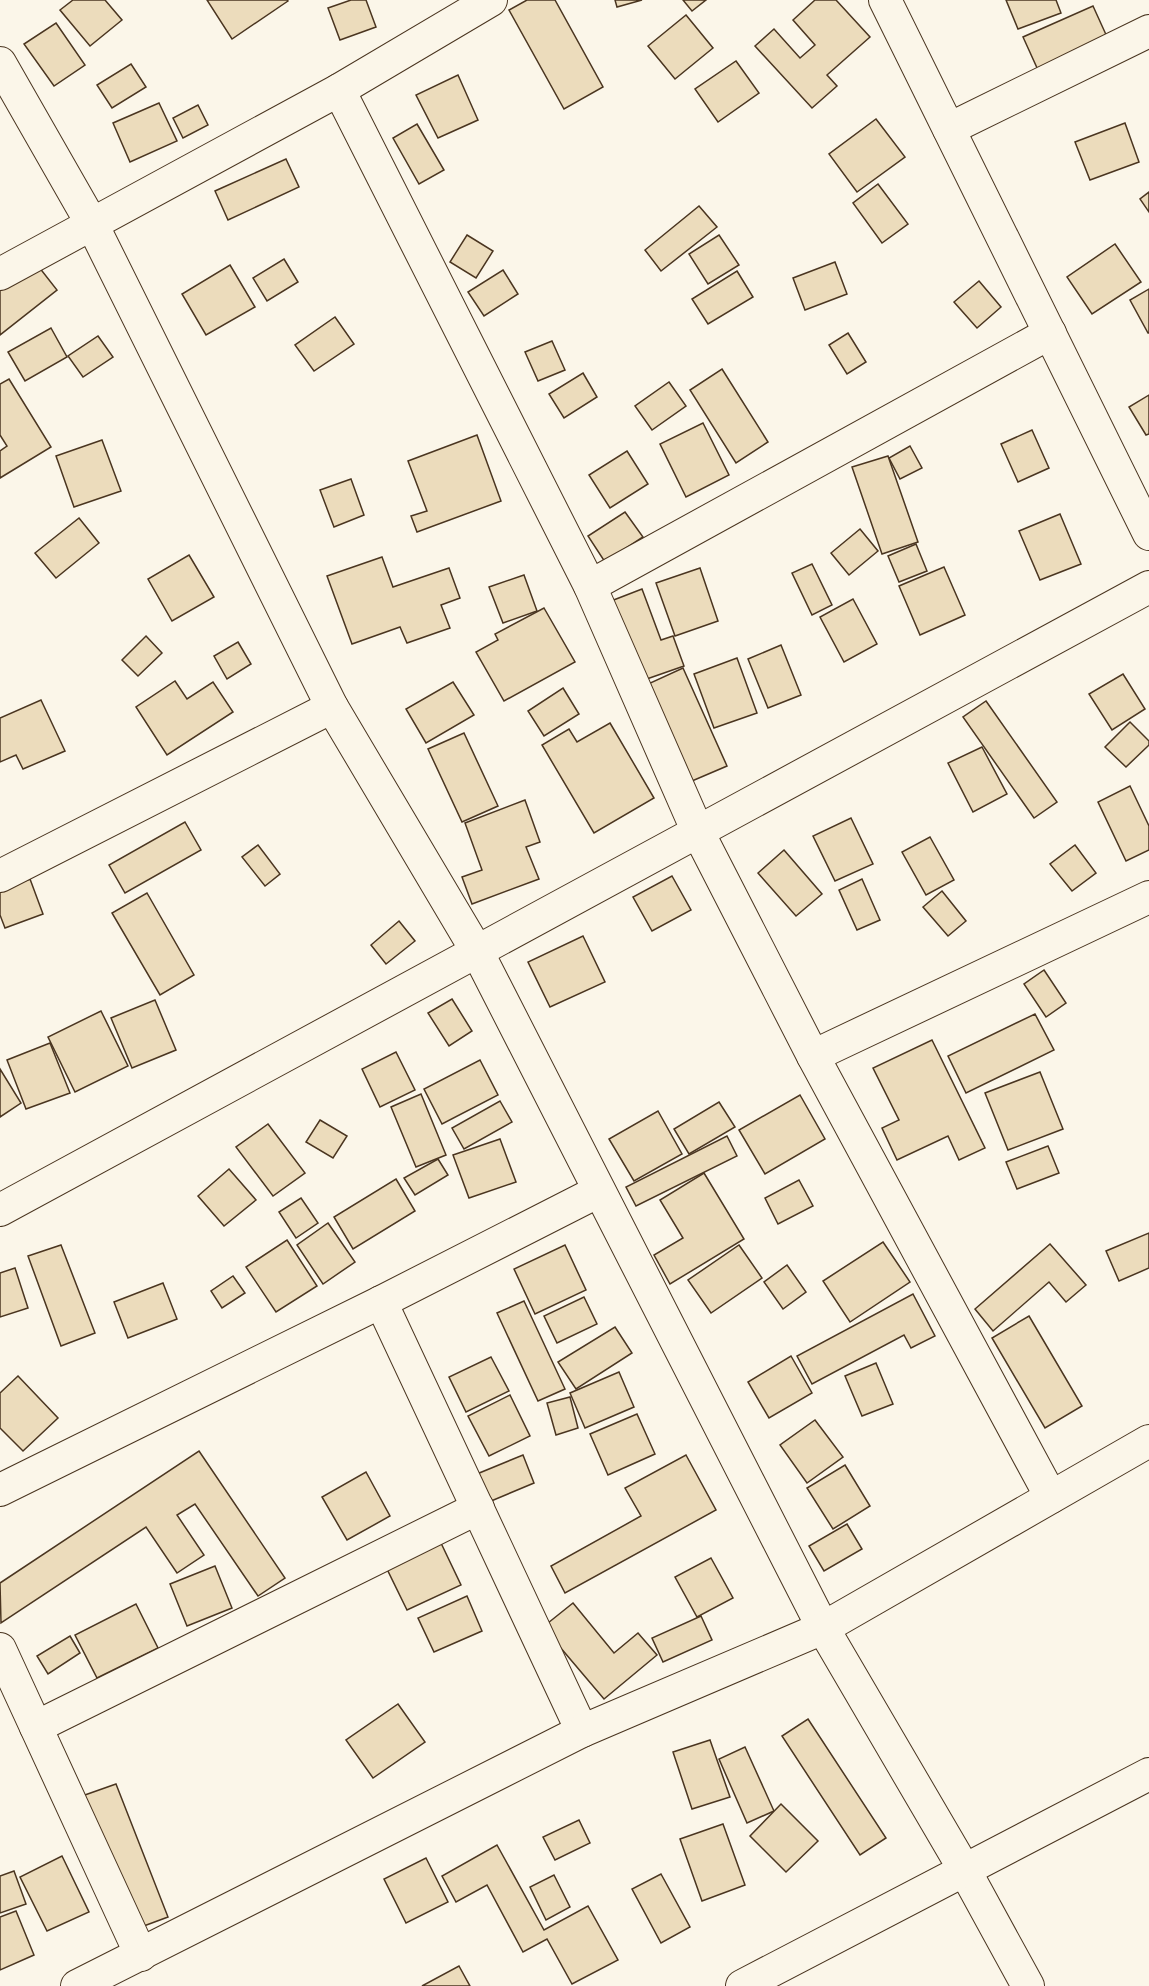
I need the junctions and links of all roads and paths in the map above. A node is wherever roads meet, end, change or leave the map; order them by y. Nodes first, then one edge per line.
1 (491, 0) edge
2 (885, 0) edge
3 (1149, 31) edge
4 (0, 63) edge
5 (339, 90) junction
6 (949, 129) junction
7 (92, 224) junction
8 (0, 274) edge
9 (1050, 333) junction
10 (1149, 534) edge
11 (590, 586) junction
12 (1149, 587) edge
13 (332, 707) junction
14 (697, 831) junction
15 (1, 872) edge
16 (1149, 897) edge
17 (478, 953) junction
18 (813, 1056) junction
19 (599, 1191) junction
20 (0, 1210) edge
21 (381, 1302) junction
22 (1149, 1441) edge
23 (0, 1491) edge
24 (1051, 1497) junction
25 (478, 1508) junction
26 (823, 1628) junction
27 (0, 1649) edge
28 (36, 1727) junction
29 (582, 1731) junction
30 (1149, 1774) edge
31 (964, 1869) junction
32 (141, 1955) junction
33 (77, 1986) edge
34 (742, 1986) edge
35 (1028, 1986) edge

1 - 5 street
2 - 6 street
3 - 6 street
4 - 7 street
5 - 7 street
5 - 11 street
6 - 9 street
7 - 8 street
7 - 13 street
9 - 10 street
9 - 11 street
11 - 14 street
12 - 14 street
13 - 15 street
13 - 17 street
14 - 17 street
14 - 18 street
16 - 18 street
17 - 19 street
17 - 20 street
18 - 24 street
19 - 21 street
19 - 26 street
21 - 23 street
21 - 25 street
22 - 24 street
24 - 26 street
25 - 28 street
25 - 29 street
26 - 29 street
26 - 31 street
27 - 28 street
28 - 32 street
29 - 32 street
30 - 31 street
31 - 34 street
31 - 35 street
32 - 33 street

